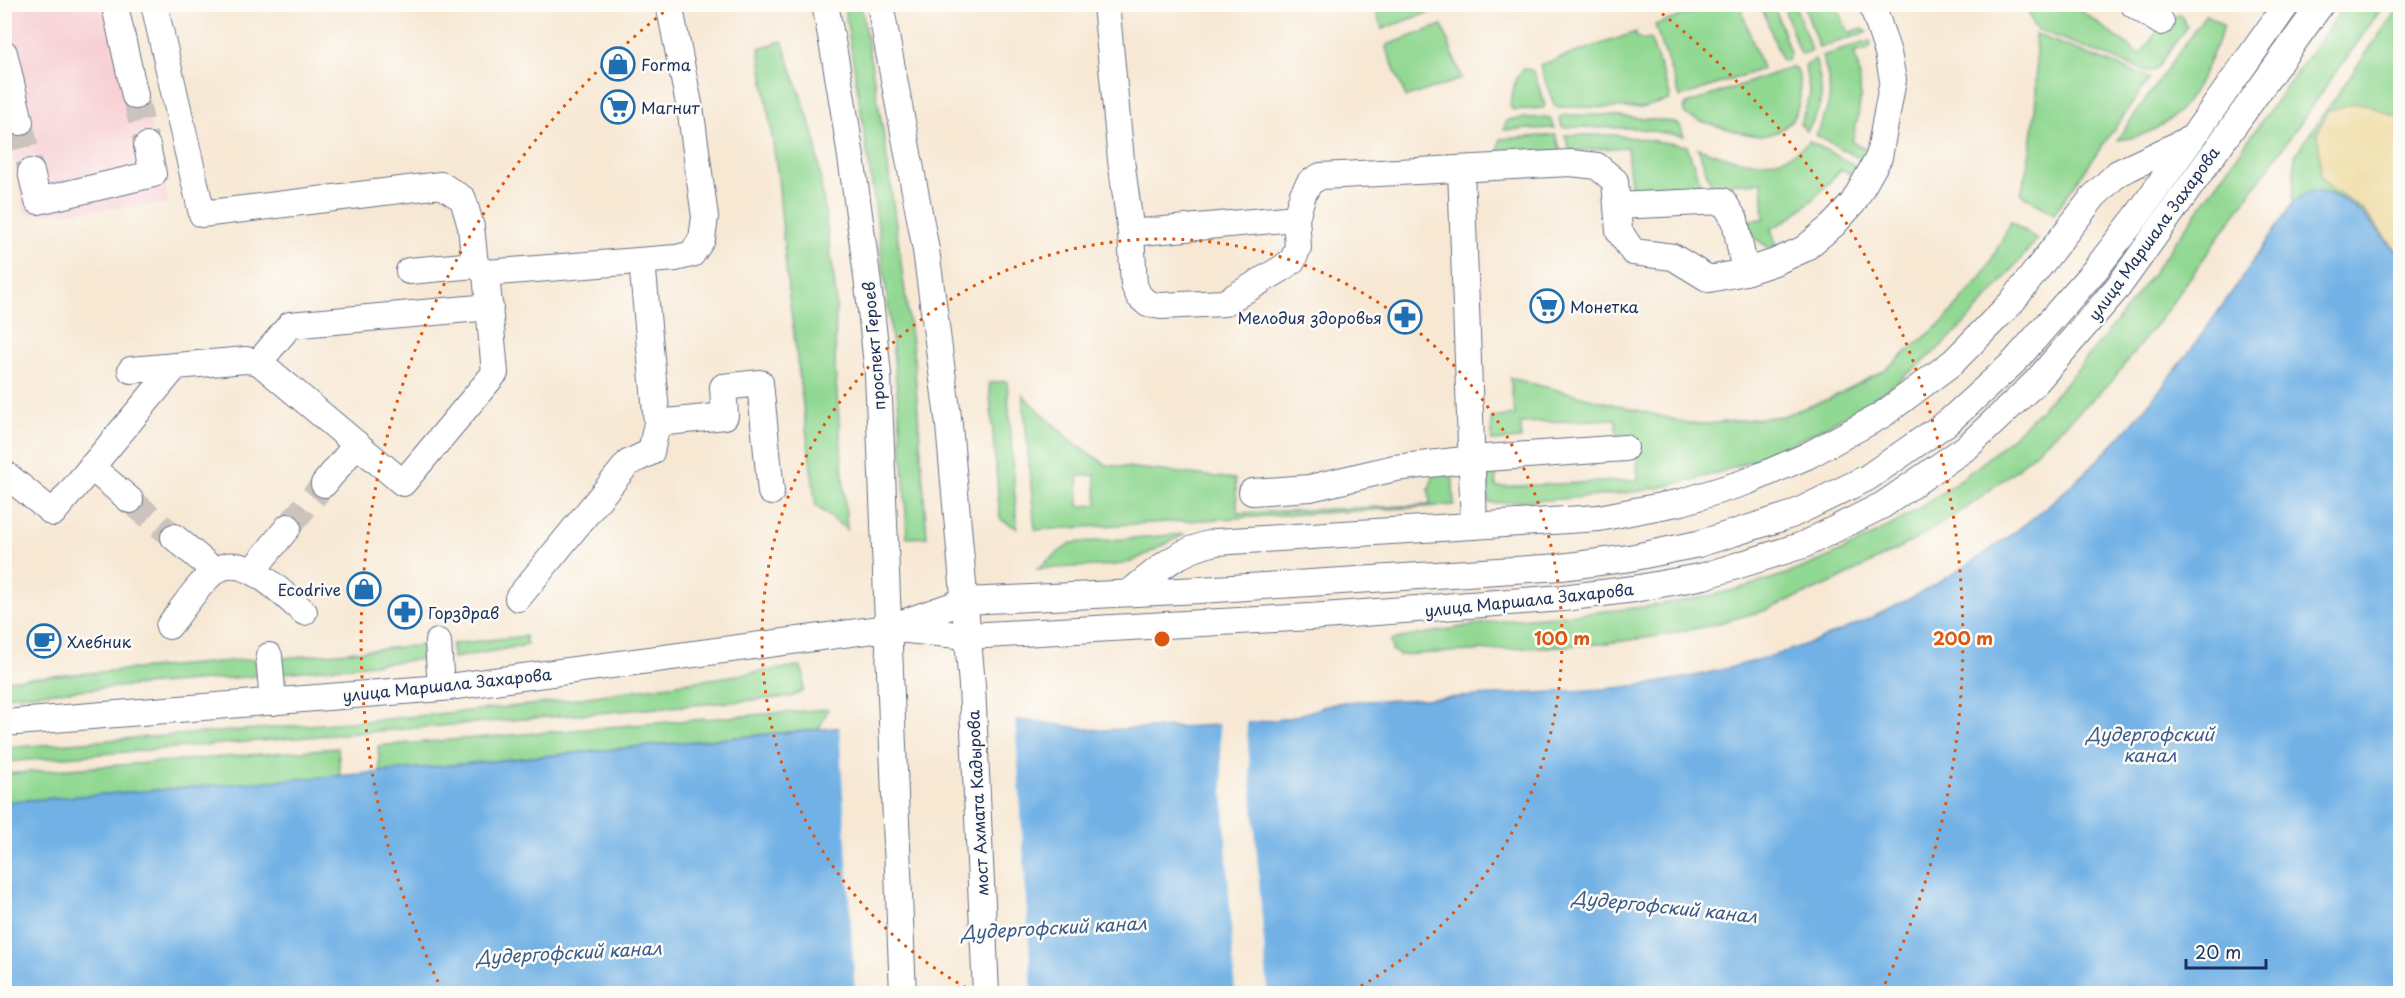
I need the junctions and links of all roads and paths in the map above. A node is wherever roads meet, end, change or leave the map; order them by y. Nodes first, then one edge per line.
1 (154, 4) edge
2 (669, 4) edge
3 (825, 4) edge
4 (880, 4) edge
5 (1106, 4) edge
6 (1872, 4) edge
7 (2133, 4) edge
8 (2288, 4) edge
9 (2321, 4) edge
10 (115, 6) edge
11 (2161, 22) dead end
12 (4, 53) edge
13 (135, 96) tunnel mouth
14 (20, 122) tunnel mouth
15 (2193, 137) junction
16 (147, 146) tunnel mouth
17 (191, 167) junction
18 (1461, 169) junction
19 (32, 172) tunnel mouth
20 (153, 174) junction
21 (1617, 206) junction
22 (1296, 218) junction
23 (1131, 233) junction
24 (642, 261) junction
25 (478, 262) junction
26 (408, 263) dead end
27 (1744, 272) junction
28 (490, 307) junction
29 (259, 362) junction
30 (176, 366) junction
31 (131, 370) dead end
32 (657, 423) junction
33 (357, 444) junction
34 (1625, 448) dead end
35 (1472, 459) junction
36 (91, 467) junction
37 (5, 475) edge
38 (324, 484) tunnel mouth
39 (771, 492) dead end
40 (1252, 492) dead end
41 (130, 500) tunnel mouth
42 (1474, 526) junction
43 (288, 528) tunnel mouth
44 (174, 537) tunnel mouth
45 (253, 570) junction
46 (215, 571) junction
47 (1129, 594) junction
48 (518, 598) dead end
49 (965, 601) junction
50 (304, 612) dead end
51 (169, 626) dead end
52 (888, 628) junction
53 (968, 636) junction
54 (438, 642) dead end
55 (269, 656) dead end
56 (441, 688) junction
57 (273, 702) junction
58 (4, 723) edge
59 (903, 993) edge
60 (986, 993) edge

1 - 17 street
2 - 24 street
3 - 52 street, проспект Героев
4 - 49 street
5 - 23 street
6 - 27 street
7 - 11 street
8 - 15 street, улица Маршала Захарова
9 - 53 street, улица Маршала Захарова
10 - 13 street
12 - 14 street
15 - 42 street
15 - 47 street, улица Маршала Захарова
16 - 20 street
17 - 20 street
17 - 25 street
18 - 21 street
18 - 22 street
18 - 35 street
19 - 20 street
21 - 27 street
21 - 27 street
22 - 23 street
22 - 23 street
24 - 25 street
24 - 32 street
25 - 26 street
25 - 28 street
28 - 29 street
28 - 33 street
29 - 30 street
29 - 33 street
30 - 31 street
30 - 36 street
32 - 39 street
32 - 48 street
33 - 38 street
34 - 35 street
35 - 40 street
35 - 42 street
36 - 37 street
36 - 41 street
42 - 47 street
43 - 45 street
44 - 46 street
45 - 46 street
45 - 50 street
46 - 51 street
47 - 49 street, улица Маршала Захарова
49 - 52 street, улица Маршала Захарова
49 - 53 street
52 - 53 street, улица Маршала Захарова
52 - 56 street, улица Маршала Захарова
52 - 59 street, проспект Героев
53 - 60 street, мост Ахмата Кадырова
54 - 56 street
55 - 57 street
56 - 57 street, улица Маршала Захарова
57 - 58 street, улица Маршала Захарова

